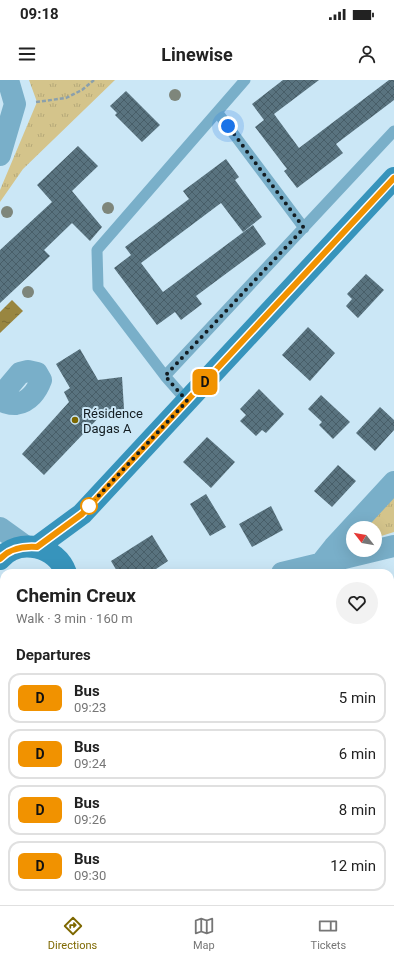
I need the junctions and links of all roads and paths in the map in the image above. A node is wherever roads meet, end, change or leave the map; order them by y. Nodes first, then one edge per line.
1 (8, 80) edge
2 (94, 80) edge
3 (245, 80) edge
4 (15, 104) junction
5 (218, 113) junction
6 (394, 132) edge
7 (0, 155) edge
8 (394, 178) edge
9 (304, 228) junction
10 (165, 376) junction
11 (0, 397) edge
12 (187, 401) junction
13 (0, 402) edge
14 (394, 482) edge
15 (82, 514) junction
16 (0, 528) edge
17 (394, 546) edge
18 (31, 547) junction
19 (0, 559) edge
20 (322, 562) junction
21 (62, 566) edge
22 (297, 569) edge

1 - 4 street
2 - 4 path
3 - 5 lane
4 - 7 street
5 - 9 lane
5 - 10 lane
6 - 9 lane
8 - 12 street
9 - 10 lane
10 - 12 lane
11 - 13 street
12 - 15 street
14 - 20 street
15 - 18 street
15 - 21 street
16 - 18 street
17 - 20 street
18 - 19 street
18 - 21 street
20 - 22 street

